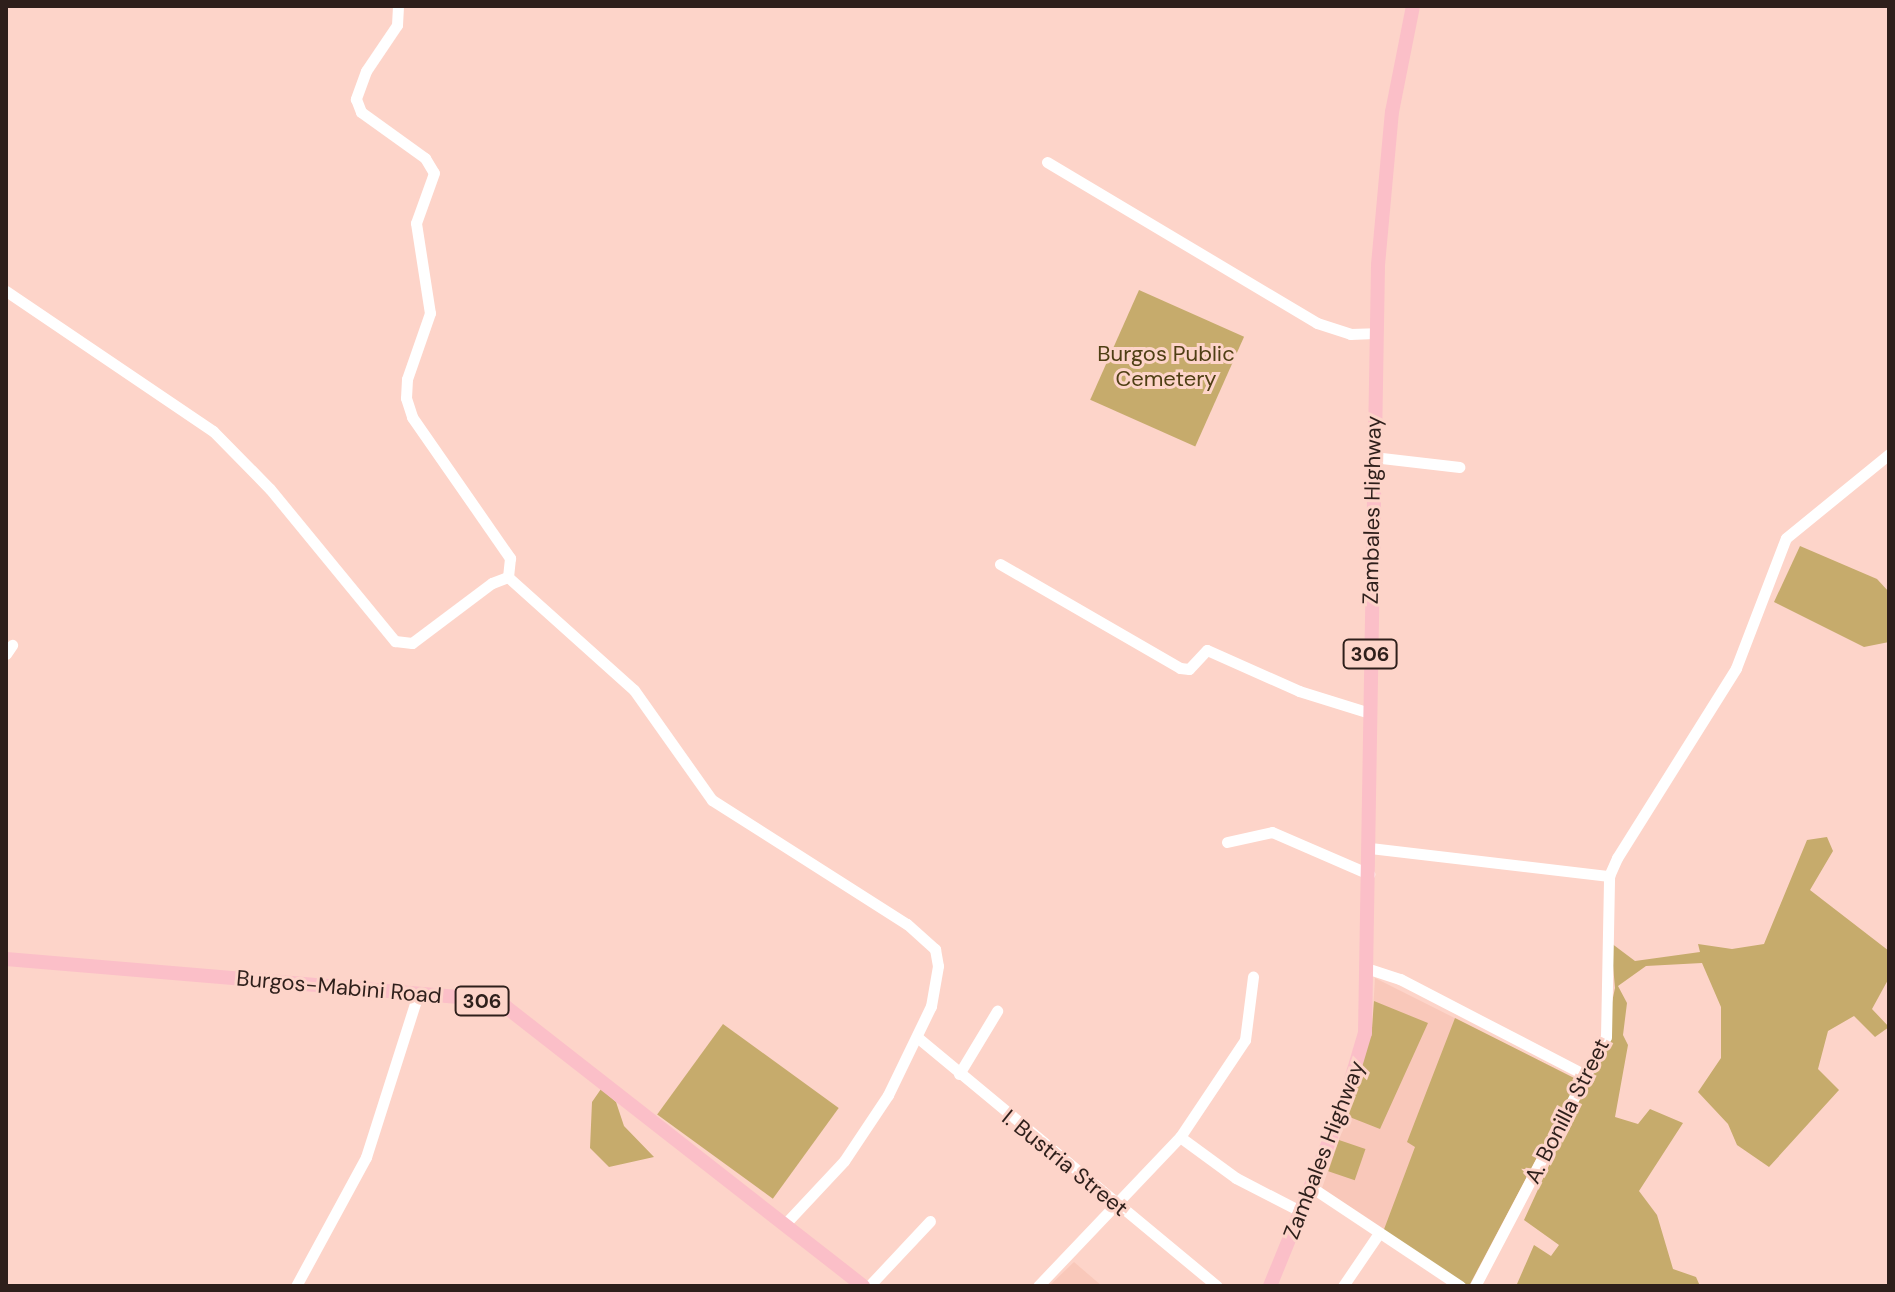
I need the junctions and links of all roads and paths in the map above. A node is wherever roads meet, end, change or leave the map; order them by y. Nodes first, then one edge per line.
1 (398, 6) edge
2 (1413, 6) edge
3 (1047, 162) dead end
4 (6, 291) edge
5 (1375, 333) junction
6 (1889, 454) edge
7 (1373, 457) junction
8 (1459, 467) dead end
9 (1000, 564) dead end
10 (508, 577) junction
11 (1370, 713) junction
12 (1227, 842) dead end
13 (1370, 848) junction
14 (1369, 874) junction
15 (1609, 876) junction
16 (6, 959) edge
17 (1369, 969) junction
18 (1253, 977) dead end
19 (418, 994) junction
20 (997, 1011) dead end
21 (917, 1037) junction
22 (959, 1074) junction
23 (1587, 1076) junction
24 (1180, 1137) junction
25 (1311, 1187) junction
26 (1118, 1206) junction
27 (1302, 1212) junction
28 (930, 1221) dead end
29 (785, 1224) junction
30 (1379, 1233) junction
31 (296, 1286) edge
32 (866, 1286) edge
33 (1038, 1286) edge
34 (1217, 1286) edge
35 (1270, 1286) edge
36 (1343, 1286) edge
37 (1460, 1286) edge
38 (1475, 1286) edge

1 - 10 street
2 - 5 main road, Zambales Highway / 306
3 - 5 street
4 - 10 street
5 - 7 main road, Zambales Highway / 306
6 - 15 street
7 - 8 street
7 - 11 main road, Zambales Highway / 306
9 - 11 street
10 - 21 street
11 - 13 main road, Zambales Highway / 306
12 - 14 street
13 - 14 main road, Zambales Highway / 306
13 - 15 street
14 - 17 main road, Zambales Highway / 306
15 - 23 street, A. Bonilla Street
16 - 19 main road, Burgos-Mabini Road / 306
17 - 23 street
17 - 25 main road, Zambales Highway / 306
18 - 24 street
19 - 29 main road, Burgos-Mabini Road / 306
19 - 31 street
20 - 22 street
21 - 22 street, I. Bustria Street
21 - 29 street
22 - 26 street, I. Bustria Street
23 - 38 street, A. Bonilla Street
24 - 26 street
24 - 27 street
25 - 27 main road, Zambales Highway / 306
25 - 30 street
26 - 33 street
26 - 34 street, I. Bustria Street
27 - 35 main road, Zambales Highway / 306
28 - 32 street
29 - 32 main road, Burgos-Mabini Road / 306
30 - 36 street
30 - 37 street

